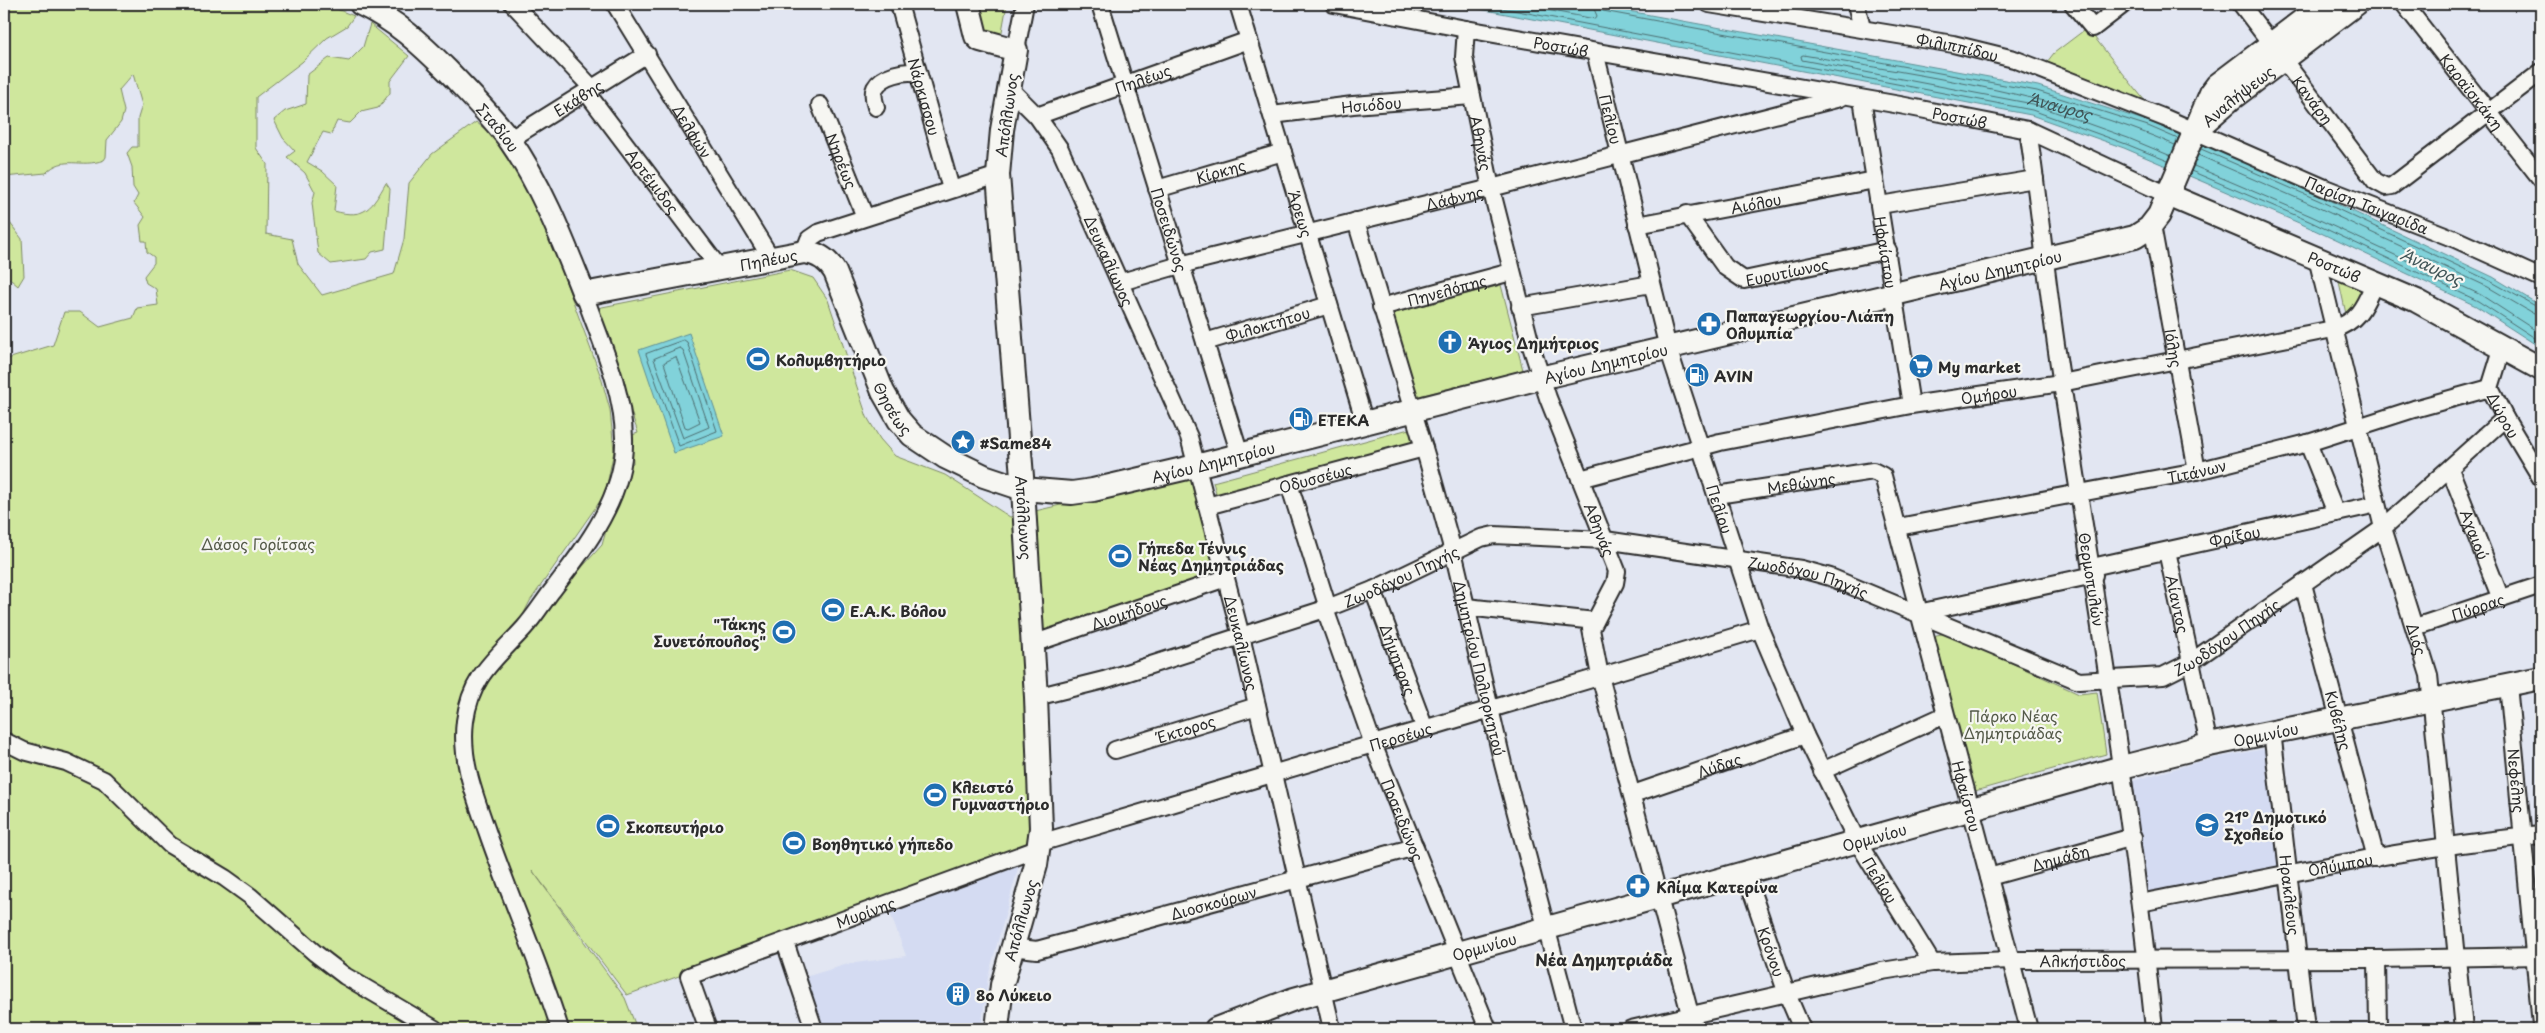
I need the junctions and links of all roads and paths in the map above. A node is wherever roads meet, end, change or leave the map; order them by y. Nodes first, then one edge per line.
1 (513, 4) edge
2 (615, 4) edge
3 (899, 4) edge
4 (968, 4) edge
5 (1024, 4) edge
6 (1100, 4) edge
7 (1238, 4) edge
8 (1334, 4) edge
9 (1709, 4) edge
10 (1856, 4) edge
11 (2074, 4) edge
12 (2124, 4) edge
13 (2242, 4) edge
14 (2324, 4) edge
15 (2356, 4) edge
16 (2404, 4) edge
17 (373, 6) edge
18 (1844, 26) junction
19 (1862, 28) junction
20 (1466, 29) junction
21 (1249, 40) junction
22 (1016, 50) junction
23 (2278, 51) junction
24 (1595, 52) junction
25 (647, 54) junction
26 (2541, 72) edge
27 (918, 73) junction
28 (1124, 84) junction
29 (1009, 88) junction
30 (590, 91) junction
31 (1472, 96) junction
32 (1854, 98) junction
33 (820, 105) dead end
34 (876, 107) dead end
35 (2488, 111) junction
36 (1037, 116) junction
37 (1272, 116) junction
38 (2028, 130) junction
39 (2194, 132) junction
40 (509, 140) junction
41 (1283, 152) junction
42 (1619, 155) junction
43 (998, 175) junction
44 (2035, 179) junction
45 (2541, 179) edge
46 (1875, 180) junction
47 (1157, 188) junction
48 (1491, 188) junction
49 (951, 189) junction
50 (2170, 192) junction
51 (1880, 206) junction
52 (1687, 214) junction
53 (865, 217) junction
54 (1356, 221) junction
55 (2152, 224) junction
56 (1637, 225) junction
57 (1307, 232) junction
58 (1888, 250) junction
59 (804, 252) junction
60 (771, 258) junction
61 (2317, 258) junction
62 (2045, 260) junction
63 (1180, 265) junction
64 (720, 269) junction
65 (1511, 272) junction
66 (2541, 278) edge
67 (1121, 282) junction
68 (2375, 282) junction
69 (1651, 284) junction
70 (584, 294) junction
71 (1895, 294) junction
72 (1330, 305) junction
73 (1381, 307) junction
74 (1520, 307) junction
75 (2333, 328) junction
76 (1204, 342) junction
77 (2504, 346) junction
78 (1668, 348) junction
79 (2176, 361) junction
80 (2541, 369) edge
81 (1540, 378) junction
82 (2061, 383) junction
83 (2490, 388) junction
84 (1911, 405) junction
85 (1413, 411) junction
86 (2505, 418) junction
87 (1365, 423) junction
88 (2358, 427) junction
89 (2308, 443) junction
90 (1700, 446) junction
91 (1424, 448) junction
92 (1240, 455) junction
93 (1196, 466) junction
94 (2450, 469) junction
95 (2197, 472) junction
96 (1883, 476) joint
97 (2541, 478) edge
98 (1580, 479) junction
99 (1289, 484) junction
100 (1023, 489) junction
101 (2081, 494) junction
102 (1717, 495) junction
103 (2377, 504) junction
104 (1207, 506) junction
105 (2336, 513) junction
106 (1898, 527) junction
107 (2383, 528) junction
108 (1605, 540) junction
109 (1453, 551) junction
110 (2167, 551) junction
111 (1737, 558) junction
112 (2093, 571) junction
113 (1226, 578) junction
114 (2303, 584) junction
115 (2541, 585) edge
116 (1373, 590) junction
117 (2501, 599) junction
118 (1327, 608) junction
119 (1466, 608) junction
120 (1918, 613) junction
121 (1595, 621) junction
122 (2415, 627) junction
123 (1760, 629) junction
124 (1241, 636) junction
125 (1032, 644) junction
126 (2191, 662) junction
127 (1600, 676) junction
128 (2541, 678) edge
129 (2108, 681) junction
130 (2508, 685) junction
131 (1036, 697) junction
132 (2432, 700) junction
133 (1257, 706) junction
134 (1490, 709) junction
135 (1945, 715) junction
136 (2339, 718) junction
137 (1425, 729) junction
138 (2272, 731) junction
139 (1805, 735) junction
140 (4, 741) edge
141 (1373, 744) junction
142 (2208, 745) junction
143 (1115, 750) dead end
144 (2122, 767) junction
145 (1822, 771) junction
146 (1273, 774) junction
147 (1632, 794) junction
148 (1970, 808) junction
149 (2541, 834) edge
150 (2523, 836) junction
151 (2132, 837) junction
152 (1857, 841) junction
153 (1040, 846) junction
154 (2447, 846) junction
155 (1415, 848) junction
156 (2376, 858) junction
157 (1745, 872) junction
158 (2290, 873) junction
159 (1989, 877) junction
160 (1298, 879) junction
161 (1659, 896) junction
162 (2140, 904) junction
163 (1546, 928) junction
164 (785, 942) junction
165 (1011, 947) junction
166 (1457, 954) junction
167 (2457, 956) junction
168 (2538, 956) edge
169 (2377, 959) junction
170 (2012, 960) junction
171 (2147, 960) junction
172 (2298, 960) junction
173 (1932, 963) junction
174 (1324, 991) junction
175 (1787, 994) junction
176 (1692, 1023) edge
177 (2541, 1025) edge
178 (435, 1029) edge
179 (560, 1029) edge
180 (708, 1029) edge
181 (814, 1029) edge
182 (997, 1029) edge
183 (1216, 1029) edge
184 (1332, 1029) edge
185 (1488, 1029) edge
186 (1573, 1029) edge
187 (1631, 1029) edge
188 (1802, 1029) edge
189 (2029, 1029) edge
190 (2154, 1029) edge
191 (2306, 1029) edge
192 (2378, 1029) edge
193 (2464, 1029) edge

1 - 30 street, Αρτέμιδος
2 - 25 street, Δελφών
3 - 27 street, Νάρκισσου
4 - 22 street
5 - 22 street, Απόλλωνος
6 - 28 street, Ποσειδώνος
7 - 21 street, Άρεως
8 - 20 street, Ροστώβ
9 - 18 street, Φιλιππίδου
10 - 18 street
10 - 19 street
11 - 12 street
13 - 23 street, Κανάρη
14 - 23 street, Αναλήψεως
15 - 23 street, Αναλήψεως
16 - 35 street, Καραϊσκάκη
17 - 40 street, Σταδίου
18 - 19 street, Φιλιππίδου
19 - 39 street, Φιλιππίδου
20 - 24 street, Ροστώβ
20 - 31 street, Αθηνάς
21 - 28 street, Πηλέως
21 - 37 street, Άρεως
22 - 29 street, Απόλλωνος
23 - 35 street, Κανάρη
23 - 39 street, Αναλήψεως
24 - 32 street, Ροστώβ
24 - 42 street, Πελίου
25 - 30 street, Εκάβης
25 - 60 street, Δελφών
26 - 35 street
27 - 34 street
27 - 49 street, Νάρκισσου
28 - 36 street, Πηλέως
28 - 47 street, Ποσειδώνος
29 - 36 street, Δευκαλίωνος
29 - 43 street, Απόλλωνος
30 - 40 street, Εκάβης
30 - 64 street, Αρτέμιδος
31 - 37 street, Ησιόδου
31 - 48 street, Αθηνάς
32 - 38 street, Ροστώβ
32 - 42 street, Δάφνης
32 - 46 street, Ηφαίστου
33 - 53 street, Νηρέως
35 - 45 street, Καραϊσκάκη
36 - 67 street, Δευκαλίωνος
37 - 41 street, Άρεως
38 - 44 street, Θερμοπυλών
38 - 50 street, Ροστώβ
39 - 50 street, Αγίου Δημητρίου
39 - 66 street, Παρίση Τσιγαρίδα
40 - 70 street, Σταδίου
41 - 47 street, Κίρκης
41 - 57 street, Άρεως
42 - 48 street, Δάφνης
42 - 56 street, Πελίου
43 - 49 street, Πηλέως
43 - 100 street, Απόλλωνος
44 - 51 street
44 - 62 street, Θερμοπυλών
46 - 51 street, Ηφαίστου
46 - 52 street, Αιόλου
47 - 63 street, Ποσειδώνος
48 - 54 street, Δάφνης
48 - 65 street, Αθηνάς
49 - 53 street, Πηλέως
50 - 55 street, Αγίου Δημητρίου
50 - 61 street, Ροστώβ
51 - 58 street, Ηφαίστου
52 - 56 street, Αιόλου
52 - 58 street, Ευρυτίωνος
53 - 59 street, Πηλέως
54 - 57 street, Δάφνης
54 - 73 street, Δημητρίου Πολιορκητού
55 - 62 street, Αγίου Δημητρίου
55 - 79 street, Ιόλης
56 - 69 street, Πελίου
57 - 63 street, Δάφνης
57 - 72 street, Άρεως
58 - 71 street, Ηφαίστου
59 - 60 street, Πηλέως
59 - 100 street, Θησέως
60 - 64 street, Πηλέως
61 - 68 street, Ροστώβ
61 - 75 street, Διός
62 - 71 street, Αγίου Δημητρίου
62 - 82 street, Θερμοπυλών
63 - 67 street, Δάφνης
63 - 76 street, Ποσειδώνος
64 - 70 street, Πηλέως
65 - 73 street, Πηνελόπης
65 - 74 street, Αθηνάς
67 - 93 street, Δευκαλίωνος
68 - 75 street, Ομήρου
68 - 77 street, Ροστώβ
69 - 74 street
69 - 78 street, Πελίου
70 - 179 street
71 - 78 street, Αγίου Δημητρίου
71 - 84 street, Ηφαίστου
72 - 76 street, Φιλοκτήτου
72 - 87 street, Άρεως
73 - 85 street, Δημητρίου Πολιορκητού
74 - 81 street, Αθηνάς
75 - 79 street, Ομήρου
75 - 88 street, Διός
76 - 92 street, Ποσειδώνος
77 - 80 street, Ροστώβ
77 - 83 street, Δώρου
78 - 81 street, Αγίου Δημητρίου
78 - 90 street, Πελίου
79 - 82 street, Ομήρου
79 - 95 street, Ιόλης
81 - 85 street, Αγίου Δημητρίου
81 - 98 street, Αθηνάς
82 - 84 street, Ομήρου
82 - 101 street, Θερμοπυλών
83 - 86 street, Δώρου
83 - 88 street, Τιτάνων
84 - 90 street, Ομήρου
85 - 87 street, Αγίου Δημητρίου
85 - 91 street, Δημητρίου Πολιορκητού
86 - 94 street, Ζωοδόχου Πηγής
86 - 97 street, Δώρου
87 - 92 street, Αγίου Δημητρίου
88 - 89 street, Τιτάνων
88 - 103 street, Διός
89 - 95 street, Τιτάνων
89 - 105 street
90 - 98 street, Ομήρου
90 - 102 street, Πελίου
91 - 99 street, Οδυσσέως
91 - 109 street, Δημητρίου Πολιορκητού
92 - 93 street, Αγίου Δημητρίου
93 - 100 street, Αγίου Δημητρίου
93 - 104 street, Δευκαλίωνος
94 - 107 street, Ζωοδόχου Πηγής
94 - 117 street, Αχαιού
95 - 101 street, Τιτάνων
96 - 102 street, Μεθώνης
96 - 106 street, Ηφαίστου
98 - 108 street, Αθηνάς
99 - 104 street, Οδυσσέως
99 - 118 street, Ποσειδώνος
100 - 125 street, Απόλλωνος
101 - 106 street, Τιτάνων
101 - 112 street, Θερμοπυλών
102 - 111 street, Πελίου
103 - 105 street, Φρίξου
103 - 107 street, Διός
104 - 113 street, Δευκαλίωνος
105 - 110 street, Φρίξου
106 - 120 street, Ηφαίστου
107 - 114 street, Ζωοδόχου Πηγής
107 - 122 street, Διός
108 - 109 street, Ζωοδόχου Πηγής
108 - 111 street, Ζωοδόχου Πηγής
108 - 121 street, Αθηνάς
109 - 116 street, Ζωοδόχου Πηγής
109 - 119 street, Δημητρίου Πολιορκητού
110 - 112 street, Φρίξου
110 - 126 street, Αίαντος
111 - 120 street, Ζωοδόχου Πηγής
111 - 123 street, Πελίου
112 - 120 street, Φρίξου
112 - 129 street, Θερμοπυλών
113 - 124 street, Δευκαλίωνος
113 - 125 street, Διομήδους
114 - 126 street, Ζωοδόχου Πηγής
114 - 136 street, Κυβέλης
115 - 117 street, Πύρρας
116 - 118 street, Ζωοδόχου Πηγής
116 - 137 street, Δήμητρας
117 - 122 street, Πύρρας
118 - 124 street, Ζωοδόχου Πηγής
118 - 141 street, Ποσειδώνος
119 - 121 street
119 - 134 street, Δημητρίου Πολιορκητού
120 - 129 street, Ζωοδόχου Πηγής
120 - 135 street, Ηφαίστου
121 - 127 street, Αθηνάς
122 - 132 street, Διός
123 - 127 street, Περσέως
123 - 139 street, Πελίου
124 - 131 street, Ζωοδόχου Πηγής
124 - 133 street, Δευκαλίωνος
125 - 131 street, Απόλλωνος
126 - 129 street, Ζωοδόχου Πηγής
126 - 142 street, Αίαντος
127 - 134 street, Περσέως
127 - 147 street, Αθηνάς
128 - 130 street, Ορμινίου
129 - 144 street, Θερμοπυλών
130 - 132 street, Ορμινίου
130 - 150 street, Νεφέλης
131 - 153 street, Απόλλωνος
132 - 136 street, Ορμινίου
132 - 154 street, Διός
133 - 143 street, Έκτορος
133 - 146 street, Δευκαλίωνος
134 - 137 street, Περσέως
134 - 163 street, Δημητρίου Πολιορκητού
135 - 145 street
135 - 148 street, Ηφαίστου
136 - 138 street, Ορμινίου
136 - 156 street, Κυβέλης
137 - 141 street, Περσέως
138 - 142 street, Ορμινίου
138 - 158 street, Ηρακλέους
139 - 145 street, Πελίου
139 - 147 street, Λύδας
140 - 178 street
141 - 146 street, Περσέως
141 - 155 street, Ποσειδώνος
142 - 144 street, Ορμινίου
144 - 148 street, Ορμινίου
144 - 151 street, Θερμοπυλών
145 - 152 street, Πελίου
146 - 153 street, Περσέως
146 - 160 street, Δευκαλίωνος
147 - 161 street, Αθηνάς
148 - 152 street, Ορμινίου
148 - 159 street, Ηφαίστου
149 - 150 street, Ολύμπου
150 - 154 street, Ολύμπου
150 - 168 street, Νεφέλης
151 - 159 street, Δημάδη
151 - 162 street, Θερμοπυλών
152 - 157 street, Ορμινίου
152 - 173 street, Πελίου
153 - 164 street, Μυρίνης
153 - 165 street, Απόλλωνος
154 - 156 street, Ολύμπου
154 - 167 street, Διός
155 - 160 street, Διοσκούρων
155 - 166 street, Ποσειδώνος
156 - 158 street, Ολύμπου
157 - 161 street, Ορμινίου
157 - 175 street, Κρόνου
158 - 162 street, Ολύμπου
158 - 172 street, Ηρακλέους
159 - 170 street, Ηφαίστου
160 - 165 street, Διοσκούρων
160 - 174 street, Δευκαλίωνος
161 - 163 street, Ορμινίου
161 - 176 street, Αθηνάς
162 - 171 street, Θερμοπυλών
163 - 166 street, Ορμινίου
163 - 186 street, Δημητρίου Πολιορκητού
164 - 180 street, Μυρίνης
164 - 181 street
165 - 182 street, Απόλλωνος
166 - 174 street, Ορμινίου
166 - 185 street, Ποσειδώνος
167 - 168 street, Αλκήστιδος
167 - 169 street, Αλκήστιδος
167 - 193 street, Διός
168 - 177 street, Νεφέλης
169 - 172 street, Αλκήστιδος
169 - 192 street
170 - 171 street, Αλκήστιδος
170 - 173 street, Αλκήστιδος
170 - 189 street, Ηφαίστου
171 - 172 street, Αλκήστιδος
171 - 190 street, Θερμοπυλών
172 - 191 street, Ηρακλέους
173 - 175 street, Αλκήστιδος
174 - 183 street, Ορμινίου
174 - 184 street, Δευκαλίωνος
175 - 176 street, Αλκήστιδος
175 - 188 street, Κρόνου
176 - 187 street, Αλκήστιδος

